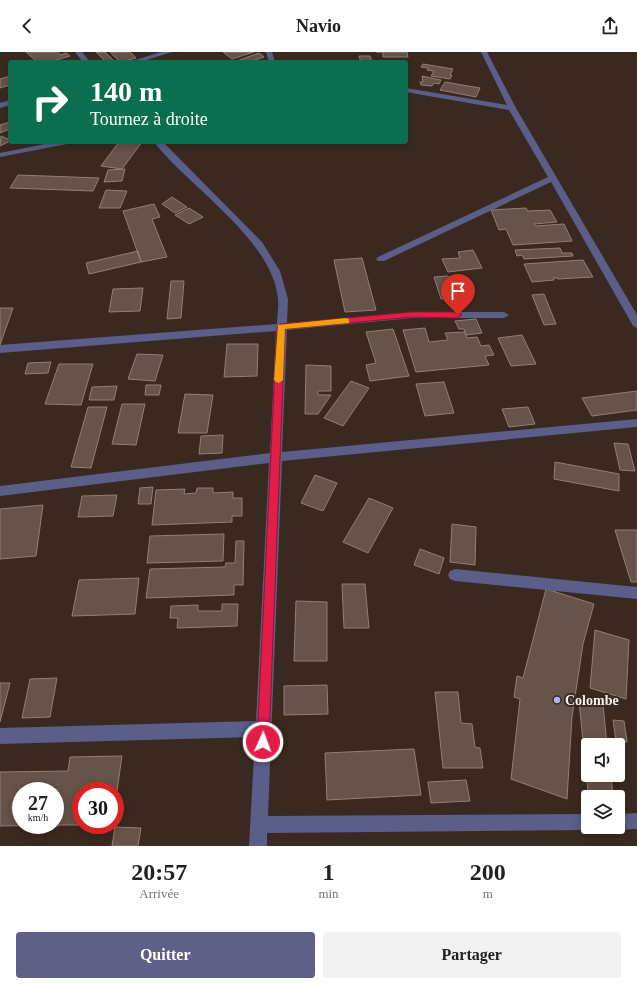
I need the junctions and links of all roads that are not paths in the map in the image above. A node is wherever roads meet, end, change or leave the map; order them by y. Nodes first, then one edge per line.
1 (78, 52) edge
2 (169, 52) edge
3 (484, 52) edge
4 (85, 60) edge
5 (139, 60) edge
6 (408, 90) edge
7 (512, 108) junction
8 (57, 144) edge
9 (160, 144) edge
10 (0, 155) edge
11 (553, 178) junction
12 (381, 259) dead end
13 (504, 315) dead end
14 (637, 324) edge
15 (281, 327) junction
16 (0, 349) edge
17 (637, 423) edge
18 (275, 457) junction
19 (0, 492) edge
20 (454, 575) dead end
21 (637, 593) edge
22 (264, 729) junction
23 (0, 736) edge
24 (637, 821) edge
25 (581, 822) edge
26 (625, 822) edge
27 (259, 825) junction
28 (258, 846) edge

1 - 4 street
2 - 5 street
3 - 7 street
6 - 7 street
7 - 11 street
8 - 10 street
9 - 15 street
11 - 12 street
11 - 14 street
13 - 15 street
15 - 16 street
15 - 18 street
17 - 18 street
18 - 19 street
18 - 22 street
20 - 21 street
22 - 23 street
22 - 27 street
24 - 26 street
25 - 27 street
27 - 28 street

